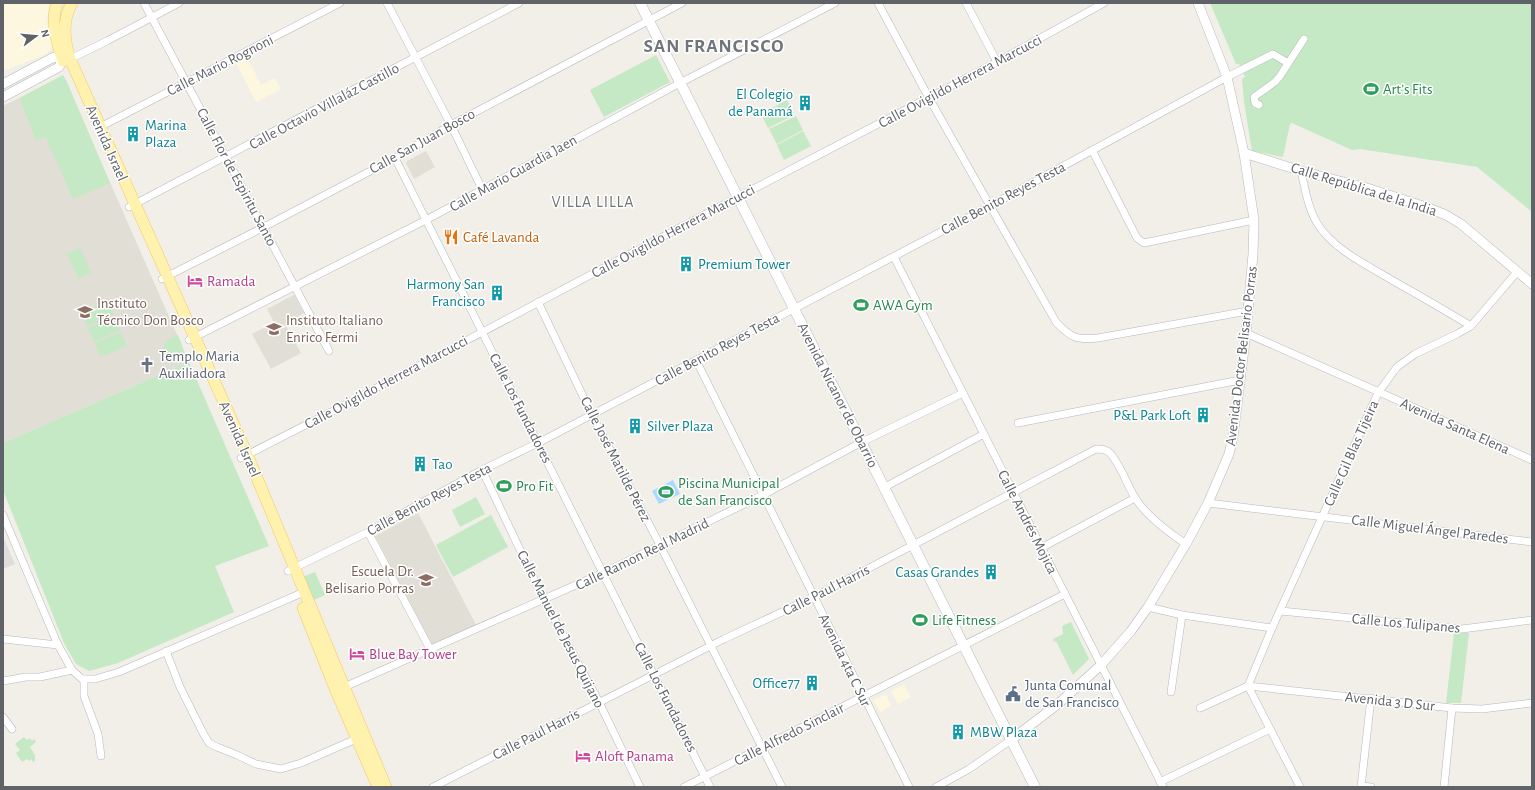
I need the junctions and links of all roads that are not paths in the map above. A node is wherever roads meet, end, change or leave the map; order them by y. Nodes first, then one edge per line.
1 (58, 3) edge
2 (72, 3) edge
3 (144, 3) edge
4 (179, 3) edge
5 (340, 3) edge
6 (387, 3) edge
7 (519, 3) edge
8 (640, 3) edge
9 (682, 3) edge
10 (835, 3) edge
11 (878, 3) edge
12 (966, 3) edge
13 (1104, 3) edge
14 (1198, 3) edge
15 (152, 17) junction
16 (648, 21) junction
17 (1304, 39) dead end
18 (416, 58) junction
19 (66, 59) junction
20 (997, 62) junction
21 (1288, 63) junction
22 (1228, 77) junction
23 (187, 82) junction
24 (680, 83) junction
25 (3, 84) edge
26 (3, 97) edge
27 (929, 98) junction
28 (1259, 105) dead end
29 (451, 125) junction
30 (100, 127) junction
31 (1092, 150) junction
32 (1244, 153) junction
33 (226, 157) junction
34 (395, 158) junction
35 (1301, 171) junction
36 (482, 189) junction
37 (738, 197) junction
38 (132, 206) junction
39 (990, 206) junction
40 (426, 220) junction
41 (1254, 220) junction
42 (264, 227) junction
43 (894, 256) junction
44 (1517, 272) junction
45 (165, 277) junction
46 (1532, 284) edge
47 (295, 287) junction
48 (538, 302) junction
49 (795, 309) junction
50 (1248, 311) junction
51 (1471, 326) junction
52 (482, 331) junction
53 (1246, 333) junction
54 (192, 339) junction
55 (329, 351) dead end
56 (696, 360) junction
57 (1240, 380) junction
58 (963, 393) junction
59 (1378, 393) junction
60 (592, 415) junction
61 (1018, 423) dead end
62 (984, 434) junction
63 (862, 442) junction
64 (538, 443) junction
65 (244, 456) junction
66 (1532, 460) edge
67 (482, 470) junction
68 (885, 487) junction
69 (1014, 493) junction
70 (763, 495) junction
71 (1135, 498) junction
72 (1208, 503) junction
73 (3, 515) edge
74 (1322, 517) junction
75 (368, 532) junction
76 (1532, 542) edge
77 (1186, 544) junction
78 (660, 545) junction
79 (914, 545) junction
80 (1041, 548) junction
81 (291, 569) junction
82 (603, 573) junction
83 (301, 594) junction
84 (1065, 594) junction
85 (814, 597) junction
86 (544, 600) junction
87 (1148, 607) junction
88 (1281, 611) junction
89 (1182, 615) junction
90 (1532, 620) edge
91 (1272, 628) junction
92 (3, 639) edge
93 (58, 645) junction
94 (963, 645) junction
95 (711, 646) junction
96 (430, 649) junction
97 (166, 651) junction
98 (1101, 665) junction
99 (72, 670) junction
100 (655, 676) junction
101 (84, 679) junction
102 (3, 681) edge
103 (1248, 686) junction
104 (340, 690) junction
105 (1171, 692) dead end
106 (862, 696) junction
107 (1371, 698) junction
108 (599, 702) junction
109 (1532, 703) edge
110 (1200, 708) dead end
111 (1452, 708) junction
112 (3, 716) edge
113 (12, 729) dead end
114 (1270, 729) junction
115 (356, 739) junction
116 (1011, 740) junction
117 (761, 748) junction
118 (101, 756) dead end
119 (705, 776) junction
120 (1161, 785) edge
121 (1361, 786) edge
122 (378, 787) edge
123 (386, 787) edge
124 (433, 787) edge
125 (640, 787) edge
126 (684, 787) edge
127 (710, 787) edge
128 (782, 787) edge
129 (909, 787) edge
130 (936, 787) edge
131 (1035, 787) edge
132 (1300, 787) edge
133 (1370, 787) edge
134 (1444, 787) edge

1 - 19 main road, Avenida Israel
2 - 19 main road, Avenida Israel
3 - 15 street, Calle Flor de Espiritu Santo
4 - 15 street
5 - 23 street, Calle Mario Rognoni
6 - 18 street
7 - 18 street, Calle Octavio Villaláz Castillo
8 - 16 main road, Avenida Nicanor de Obarrio
9 - 16 street, Calle San Juan Bosco
10 - 24 street, Calle Mario Guardia Jaen
11 - 27 street
12 - 20 street
13 - 20 street, Calle Ovigildo Herrera Marcucci
14 - 22 street, Avenida Doctor Belisario Porras
15 - 19 street
15 - 23 street, Calle Flor de Espiritu Santo
16 - 24 main road, Avenida Nicanor de Obarrio
16 - 29 street, Calle San Juan Bosco
17 - 21 street
18 - 29 street
18 - 33 street, Calle Octavio Villaláz Castillo
19 - 25 street
19 - 26 street
19 - 30 main road, Avenida Israel
19 - 38 main road, Avenida Israel
20 - 27 street, Calle Ovigildo Herrera Marcucci
21 - 22 street, Calle Benito Reyes Testa
21 - 28 street
22 - 31 street, Calle Benito Reyes Testa
22 - 32 street, Avenida Doctor Belisario Porras
23 - 30 street, Calle Mario Rognoni
23 - 33 street, Calle Flor de Espiritu Santo
24 - 36 street, Calle Mario Guardia Jaen
24 - 37 main road, Avenida Nicanor de Obarrio
27 - 37 street, Calle Ovigildo Herrera Marcucci
27 - 39 street
29 - 34 street, Calle San Juan Bosco
29 - 36 street
30 - 38 main road, Avenida Israel
31 - 39 street, Calle Benito Reyes Testa
31 - 41 street
32 - 35 street, Calle República de la India
32 - 41 street, Avenida Doctor Belisario Porras
33 - 38 street, Calle Octavio Villaláz Castillo
33 - 42 street, Calle Flor de Espiritu Santo
34 - 40 street, Calle Los Fundadores
34 - 42 street, Calle San Juan Bosco
35 - 44 street, Calle República de la India
35 - 51 street
36 - 40 street, Calle Mario Guardia Jaen
37 - 48 street, Calle Ovigildo Herrera Marcucci
37 - 49 main road, Avenida Nicanor de Obarrio
38 - 45 main road, Avenida Israel
39 - 43 street, Calle Benito Reyes Testa
39 - 50 street
40 - 47 street, Calle Mario Guardia Jaen
40 - 52 street, Calle Los Fundadores
41 - 50 street, Avenida Doctor Belisario Porras
42 - 45 street, Calle San Juan Bosco
42 - 47 street, Calle Flor de Espiritu Santo
43 - 49 street, Calle Benito Reyes Testa
43 - 58 street, Calle Andrés Mojica
44 - 46 street, Calle República de la India
44 - 51 street, Calle Gil Blas Tijeira
45 - 54 main road, Avenida Israel
47 - 54 street, Calle Mario Guardia Jaen
47 - 55 street, Calle Flor de Espiritu Santo
48 - 52 street, Calle Ovigildo Herrera Marcucci
48 - 60 street, Calle José Matilde Pérez
49 - 56 street, Calle Benito Reyes Testa
49 - 63 main road, Avenida Nicanor de Obarrio
50 - 53 street, Avenida Doctor Belisario Porras
51 - 59 street, Calle Gil Blas Tijeira
52 - 64 street, Calle Los Fundadores
52 - 65 street, Calle Ovigildo Herrera Marcucci
53 - 57 street, Avenida Doctor Belisario Porras
53 - 59 street, Avenida Santa Elena
54 - 65 main road, Avenida Israel
56 - 60 street, Calle Benito Reyes Testa
56 - 70 street, Avenida 4ta C Sur
57 - 61 street
57 - 72 street, Avenida Doctor Belisario Porras
58 - 62 street, Calle Andrés Mojica
58 - 63 street, Calle Ramon Real Madrid
59 - 66 street, Avenida Santa Elena
59 - 74 street, Calle Gil Blas Tijeira
60 - 64 street, Calle Benito Reyes Testa
60 - 78 street, Calle José Matilde Pérez
62 - 68 street
62 - 69 street, Calle Andrés Mojica
63 - 68 main road, Avenida Nicanor de Obarrio
63 - 70 street, Calle Ramon Real Madrid
64 - 67 street, Calle Benito Reyes Testa
64 - 82 street, Calle Los Fundadores
65 - 81 main road, Avenida Israel
67 - 75 street, Calle Benito Reyes Testa
67 - 86 street, Calle Manuel de Jesus Quijano
68 - 79 main road, Avenida Nicanor de Obarrio
69 - 71 street, Calle Paul Harris
69 - 79 street, Calle Paul Harris
69 - 80 street, Calle Andrés Mojica
70 - 78 street, Calle Ramon Real Madrid
70 - 85 street, Avenida 4ta C Sur
71 - 77 street, Calle Paul Harris
71 - 80 street
72 - 74 street, Calle Miguel Ángel Paredes
72 - 77 street, Avenida Doctor Belisario Porras
73 - 93 street
74 - 76 street, Calle Miguel Ángel Paredes
74 - 88 street, Calle Gil Blas Tijeira
75 - 81 street, Calle Benito Reyes Testa
75 - 96 street
77 - 87 street, Avenida Doctor Belisario Porras
78 - 82 street, Calle Ramon Real Madrid
78 - 95 street, Calle José Matilde Pérez
79 - 85 street, Calle Paul Harris
79 - 94 main road, Avenida Nicanor de Obarrio
80 - 84 street, Calle Andrés Mojica
81 - 83 main road, Avenida Israel
82 - 86 street, Calle Ramon Real Madrid
82 - 100 street, Calle Los Fundadores
83 - 97 street
83 - 104 main road, Avenida Israel
84 - 94 street, Calle Alfredo Sinclair
84 - 98 street, Calle Andrés Mojica
85 - 95 street, Calle Paul Harris
85 - 106 street, Avenida 4ta C Sur
86 - 96 street, Calle Ramon Real Madrid
86 - 108 street, Calle Manuel de Jesus Quijano
87 - 89 street
87 - 98 street, Avenida Doctor Belisario Porras
88 - 90 street, Calle Los Tulipanes
88 - 91 street, Calle Gil Blas Tijeira
89 - 91 street
89 - 105 street
91 - 103 street, Calle Gil Blas Tijeira
92 - 93 street
93 - 99 street
94 - 106 street, Calle Alfredo Sinclair
94 - 116 main road, Avenida Nicanor de Obarrio
95 - 100 street, Calle Paul Harris
95 - 117 street, Calle José Matilde Pérez
96 - 104 street, Calle Ramon Real Madrid
97 - 101 street
97 - 115 street
98 - 116 street, Avenida Doctor Belisario Porras
98 - 120 street, Calle Andrés Mojica
99 - 101 street
99 - 102 street
100 - 108 street, Calle Paul Harris
100 - 119 street, Calle Los Fundadores
101 - 118 street
103 - 107 street, Avenida 3 D Sur
103 - 110 street
103 - 114 street
104 - 115 main road, Avenida Israel
104 - 123 main road, Avenida Israel
106 - 117 street, Calle Alfredo Sinclair
106 - 129 street, Avenida 4ta C Sur
107 - 111 street, Avenida 3 D Sur
107 - 121 street
108 - 124 street, Calle Paul Harris
108 - 125 street, Calle Manuel de Jesus Quijano
109 - 111 street, Avenida 3 D Sur
111 - 134 street
112 - 113 street
114 - 120 street
114 - 132 street
115 - 122 main road, Avenida Israel
116 - 130 street, Avenida Doctor Belisario Porras
116 - 131 main road, Avenida Nicanor de Obarrio
117 - 119 street, Calle Alfredo Sinclair
117 - 128 street, Calle José Matilde Pérez
119 - 126 street, Calle Alfredo Sinclair
119 - 127 street, Calle Los Fundadores
121 - 133 street

